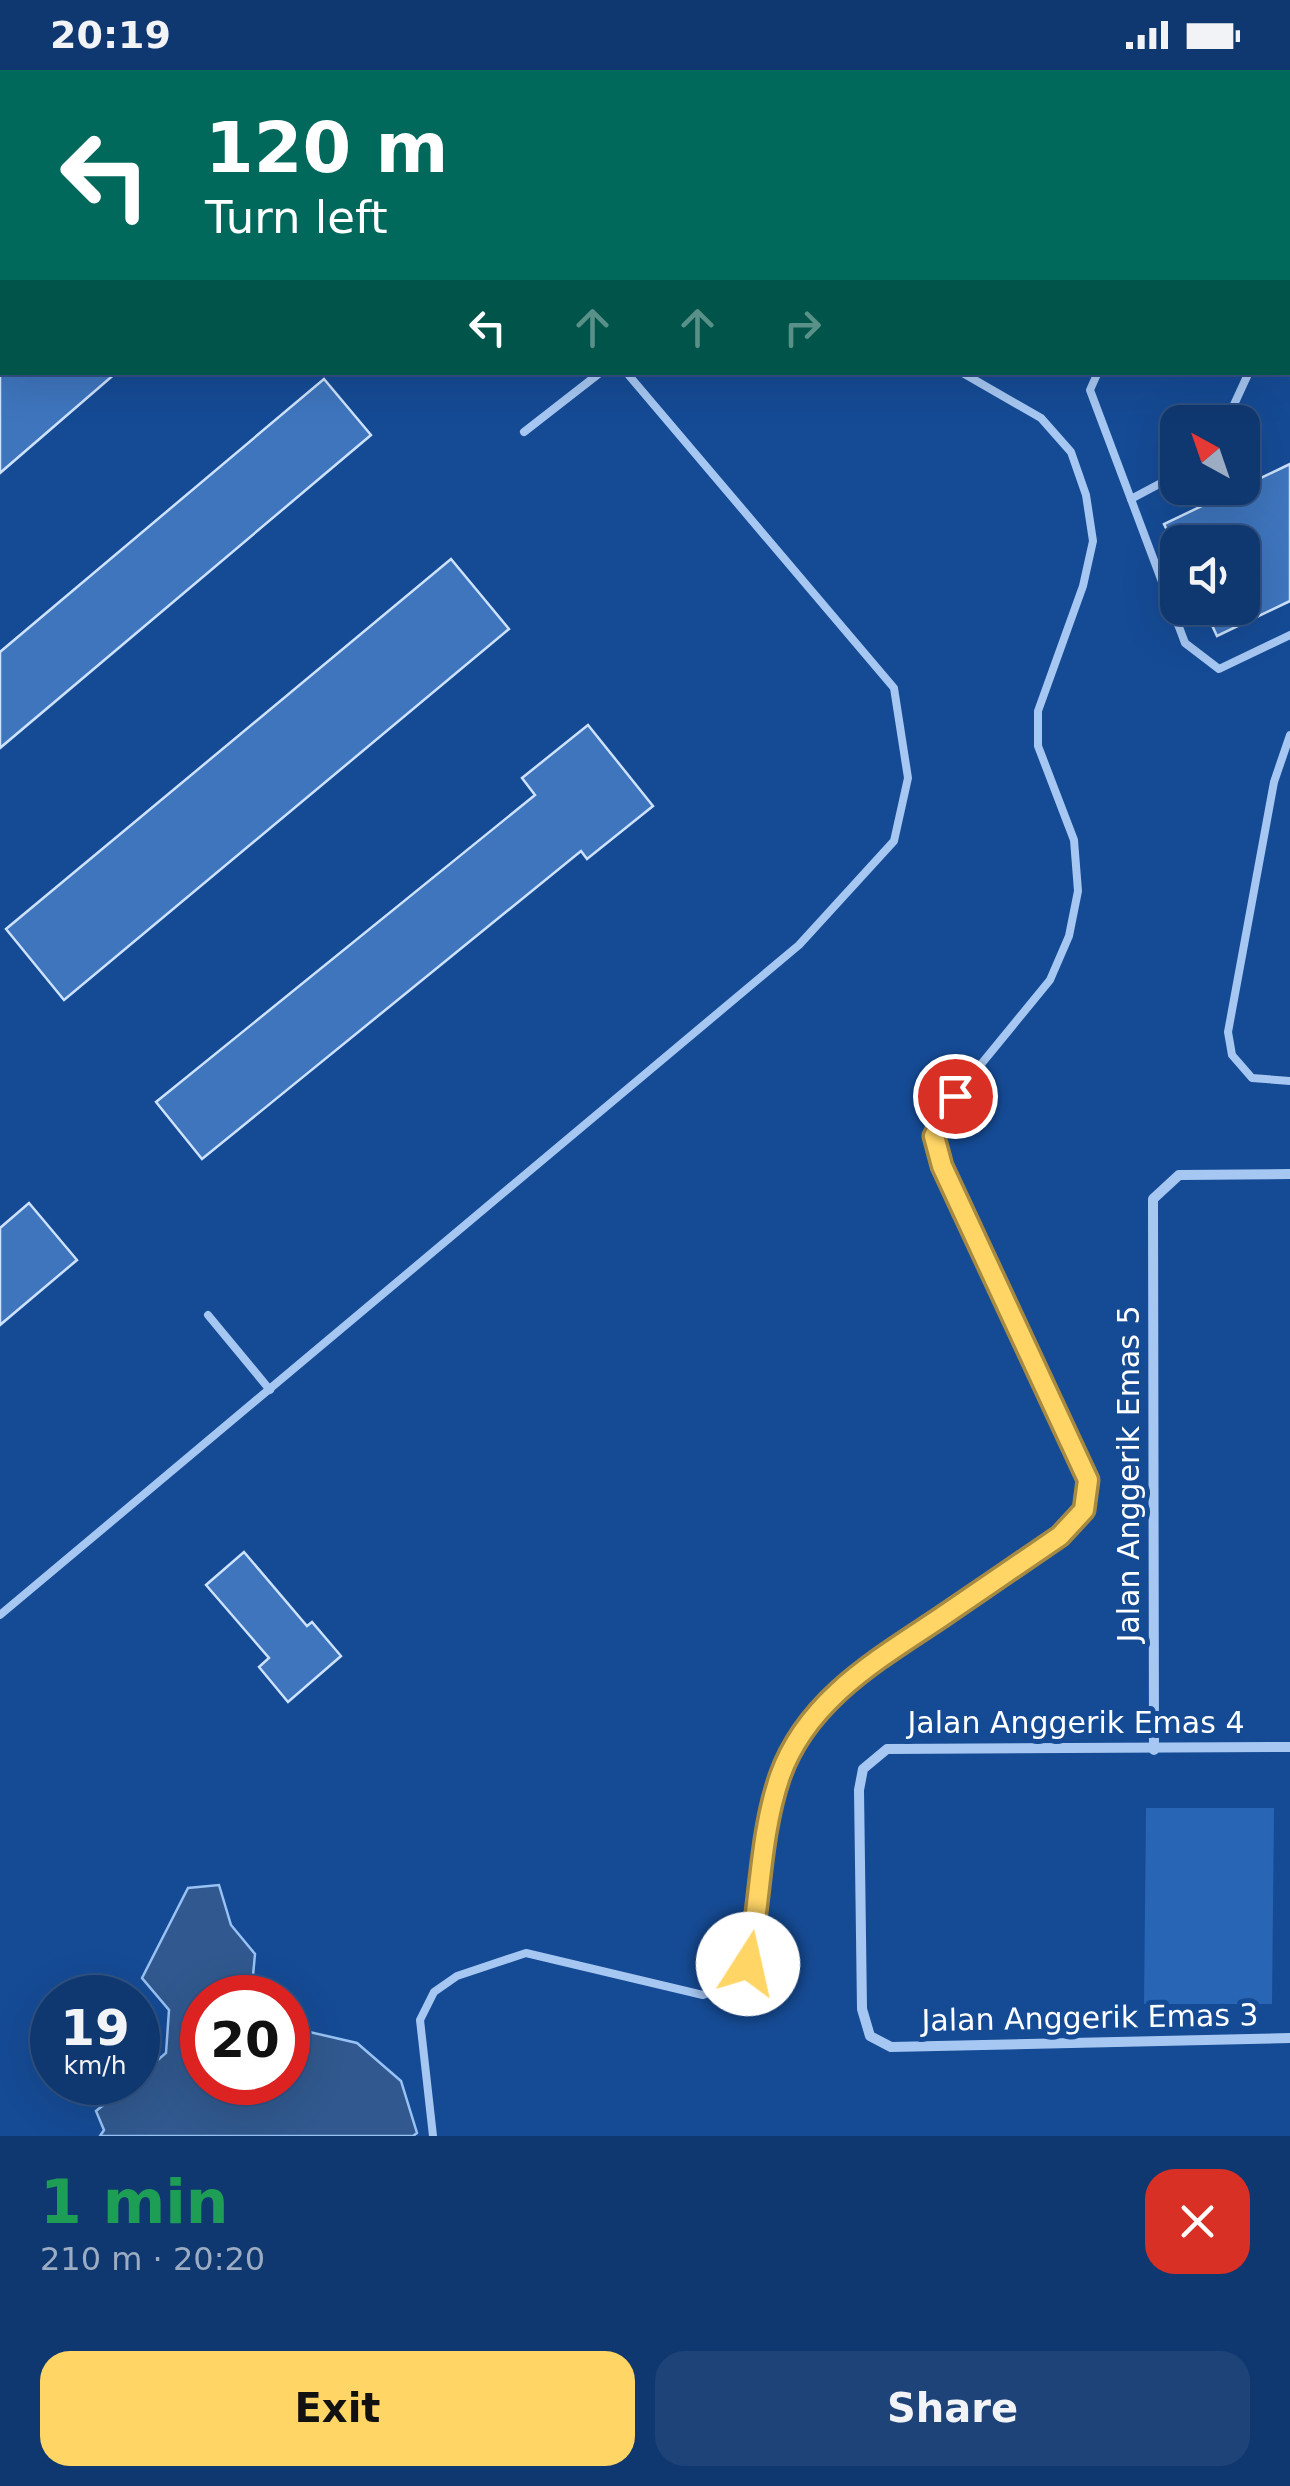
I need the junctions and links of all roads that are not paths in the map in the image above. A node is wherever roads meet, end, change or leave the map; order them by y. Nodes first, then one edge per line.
1 (597, 375) edge
2 (629, 375) edge
3 (965, 375) edge
4 (1097, 375) edge
5 (1248, 375) edge
6 (1234, 405) edge
7 (524, 432) dead end
8 (1160, 484) edge
9 (1131, 500) junction
10 (1290, 635) edge
11 (1290, 735) edge
12 (1290, 1082) edge
13 (1290, 1174) edge
14 (208, 1315) dead end
15 (270, 1390) junction
16 (0, 1615) edge
17 (1290, 1747) edge
18 (1154, 1750) junction
19 (1290, 2038) edge
20 (891, 2047) joint
21 (434, 2136) edge

1 - 7 lane
2 - 15 lane
3 - 21 lane
4 - 9 lane
5 - 6 lane
8 - 9 lane
9 - 10 lane
11 - 12 lane
13 - 18 street, Jalan Anggerik Emas 5
14 - 15 lane
15 - 16 lane
17 - 18 street, Jalan Anggerik Emas 4
18 - 20 street, Jalan Anggerik Emas 4
19 - 20 street, Jalan Anggerik Emas 3

